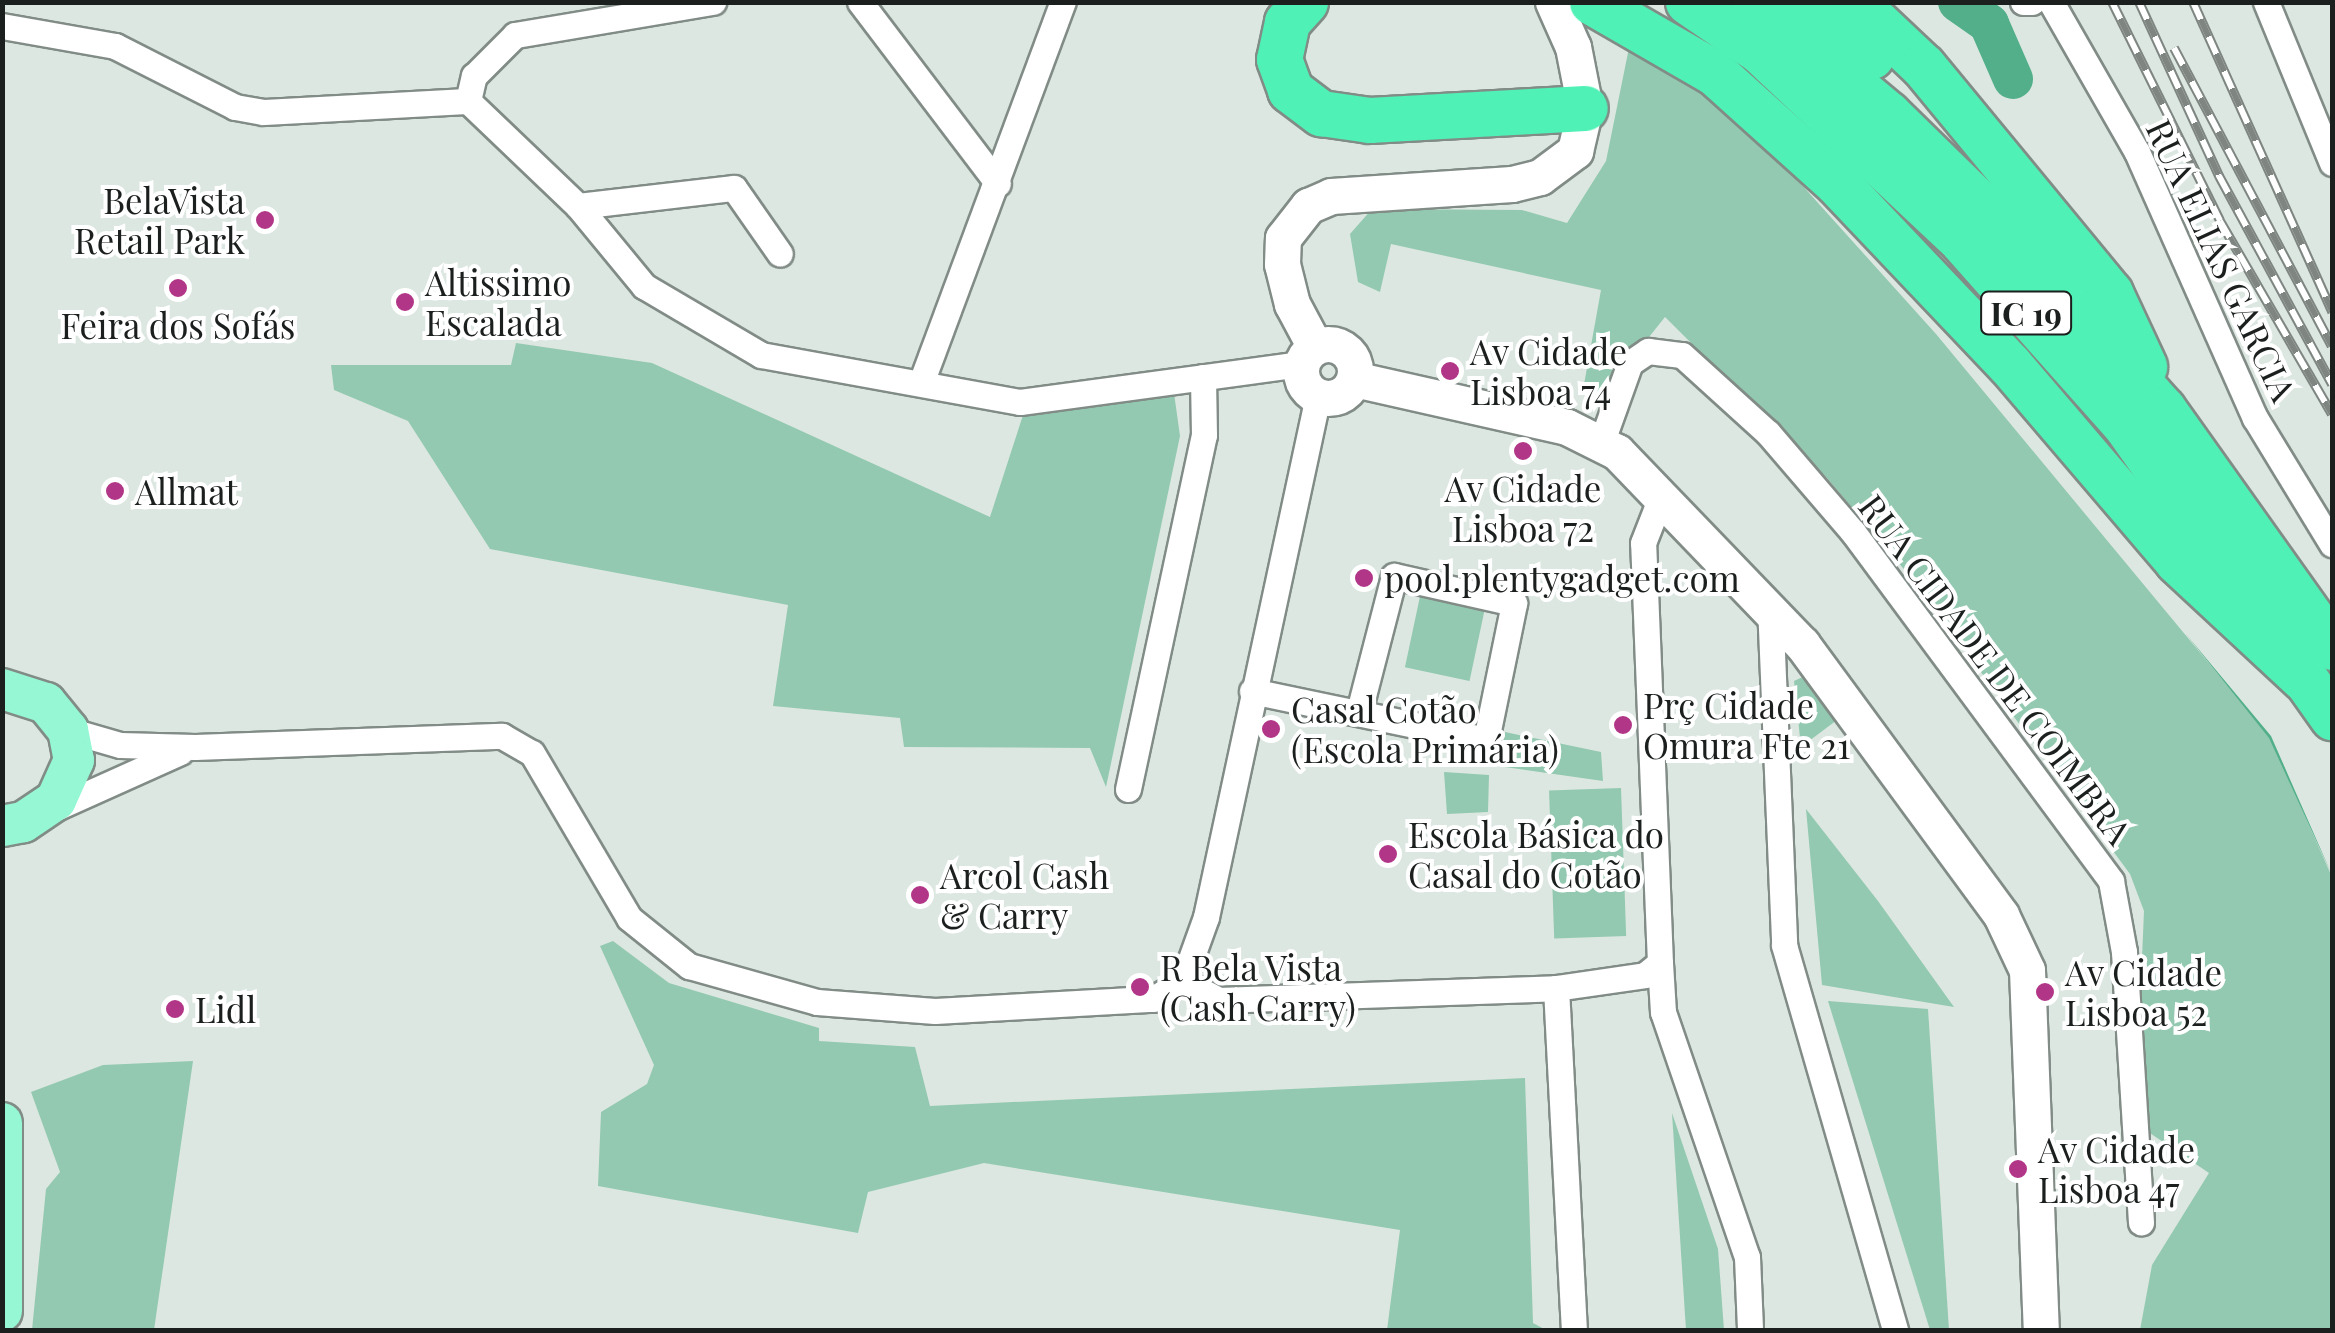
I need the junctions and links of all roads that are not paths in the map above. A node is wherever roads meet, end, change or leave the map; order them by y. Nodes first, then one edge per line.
1 (713, 2) edge
2 (860, 2) edge
3 (1062, 2) edge
4 (1305, 2) edge
5 (1552, 2) edge
6 (1592, 2) edge
7 (1688, 2) edge
8 (1754, 2) edge
9 (1811, 2) edge
10 (1855, 2) edge
11 (2023, 2) edge
12 (2032, 2) edge
13 (2051, 2) edge
14 (2266, 2) edge
15 (2, 26) edge
16 (468, 101) junction
17 (1585, 108) junction
18 (2332, 163) edge
19 (998, 184) junction
20 (578, 206) junction
21 (2049, 220) junction
22 (780, 254) dead end
23 (1308, 356) junction
24 (1204, 377) junction
25 (1354, 379) junction
26 (921, 383) junction
27 (1318, 396) junction
28 (2163, 408) junction
29 (1602, 440) junction
30 (1661, 497) junction
31 (2332, 544) edge
32 (1770, 605) junction
33 (2318, 663) edge
34 (5, 688) edge
35 (1252, 691) junction
36 (1359, 711) junction
37 (2332, 717) edge
38 (68, 730) junction
39 (195, 747) junction
40 (1128, 789) dead end
41 (14, 825) edge
42 (1660, 963) junction
43 (1182, 981) junction
44 (1556, 988) junction
45 (2, 1123) edge
46 (2141, 1222) dead end
47 (2, 1311) edge
48 (1574, 1330) edge
49 (1750, 1330) edge
50 (1895, 1330) edge
51 (2041, 1330) edge

1 - 16 street
2 - 19 street
3 - 19 street
4 - 17 highway
5 - 17 street
6 - 33 highway
7 - 33 highway, IC 19
8 - 28 highway, IC 19
9 - 21 highway
10 - 21 highway
11 - 12 street
13 - 31 street, RUA ELIAS GARCIA
14 - 18 street
15 - 16 street
16 - 20 street
17 - 23 street
19 - 26 street
20 - 22 street
20 - 26 street
21 - 28 highway
23 - 24 street
23 - 25 street
23 - 27 street
24 - 26 street
24 - 40 street
25 - 27 street
25 - 29 street
27 - 35 street
28 - 33 highway, IC 19
29 - 30 street
29 - 46 street, RUA CIDADE DE COIMBRA
30 - 32 street
30 - 42 street
32 - 50 street
32 - 51 street
33 - 37 highway, IC 19
34 - 38 main road
35 - 36 street
35 - 43 street
36 - 36 street
38 - 39 street
38 - 41 main road
39 - 41 street
39 - 43 street
42 - 44 street
42 - 49 street
43 - 44 street
44 - 48 street
45 - 47 main road

